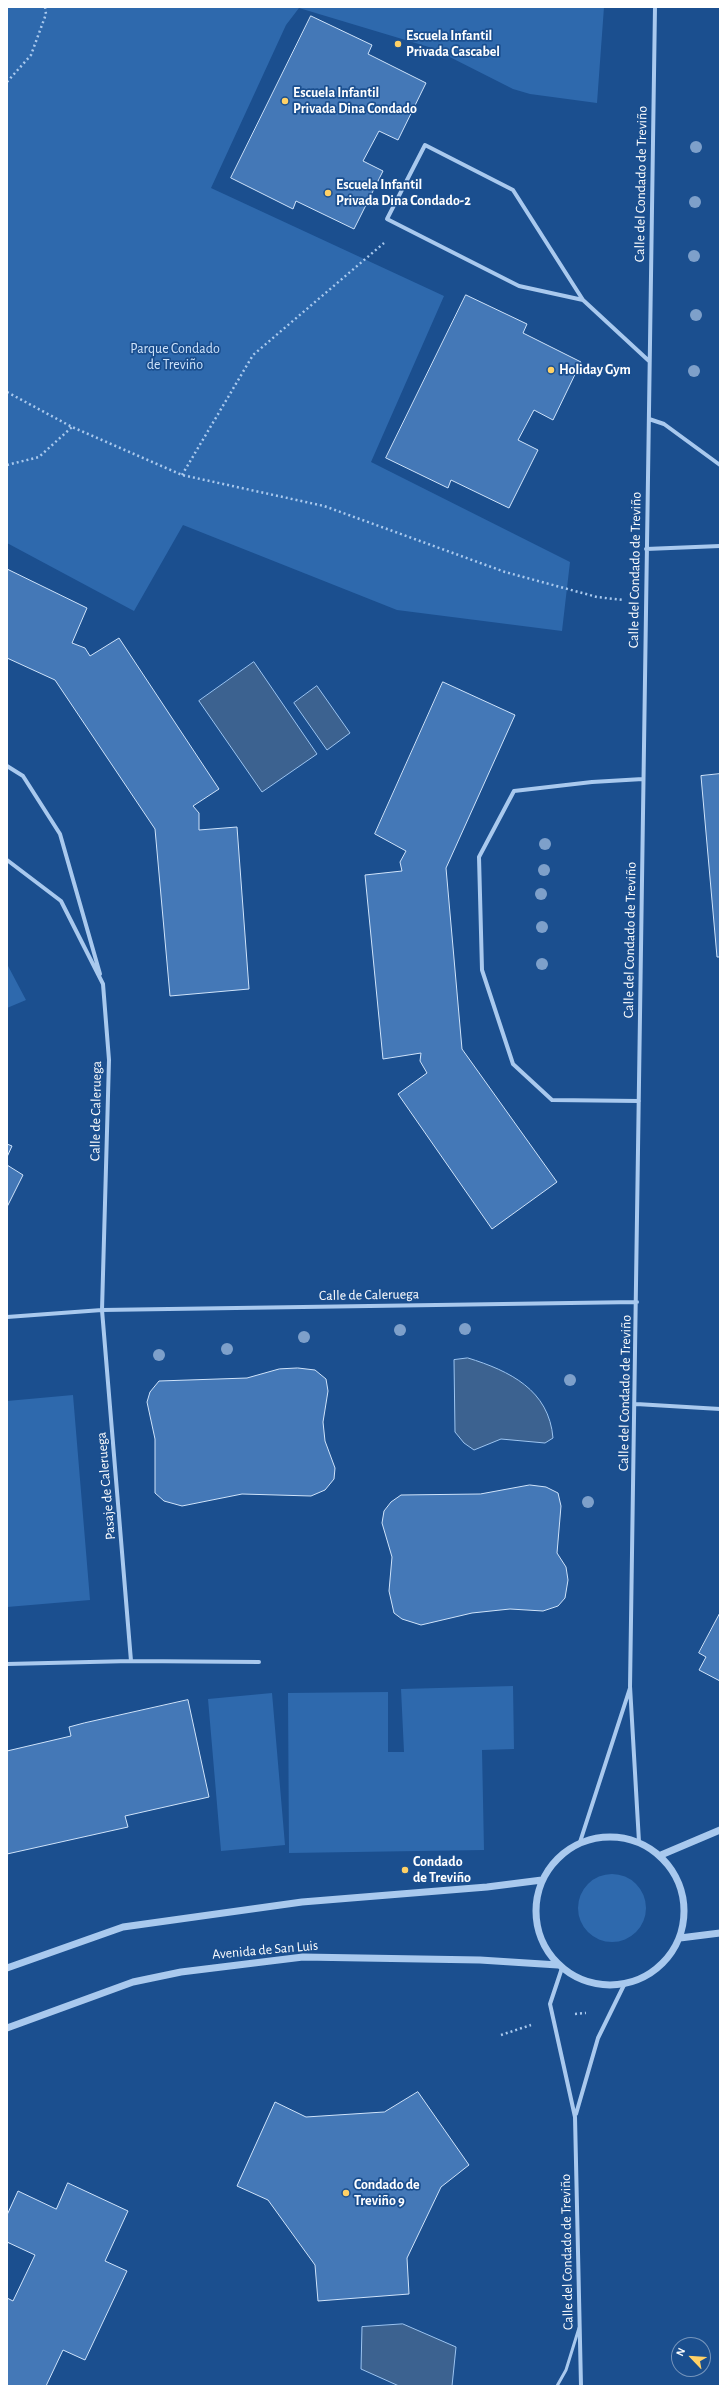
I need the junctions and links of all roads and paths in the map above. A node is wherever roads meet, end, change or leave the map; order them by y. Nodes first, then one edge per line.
1 (45, 7) edge
2 (655, 7) edge
3 (7, 82) edge
4 (403, 227) junction
5 (583, 300) junction
6 (649, 361) junction
7 (7, 392) edge
8 (648, 419) junction
9 (72, 427) junction
10 (7, 465) edge
11 (720, 465) edge
12 (182, 475) junction
13 (720, 546) edge
14 (646, 549) junction
15 (646, 602) junction
16 (7, 766) edge
17 (643, 779) junction
18 (7, 860) edge
19 (103, 984) junction
20 (639, 1101) junction
21 (637, 1302) junction
22 (102, 1310) junction
23 (7, 1317) edge
24 (636, 1404) junction
25 (720, 1409) edge
26 (131, 1661) junction
27 (259, 1662) dead end
28 (7, 1664) edge
29 (630, 1686) junction
30 (720, 1830) edge
31 (580, 1842) junction
32 (639, 1842) junction
33 (661, 1856) junction
34 (542, 1880) junction
35 (720, 1933) edge
36 (680, 1938) junction
37 (560, 1967) junction
38 (7, 1968) edge
39 (625, 1984) junction
40 (7, 2028) edge
41 (576, 2117) junction
42 (580, 2326) junction
43 (557, 2386) edge
44 (582, 2386) edge

1 - 3 path
2 - 6 street, Calle del Condado de Treviño
4 - 5 street
4 - 5 street
4 - 12 path
5 - 6 street
6 - 8 street, Calle del Condado de Treviño
7 - 9 path
8 - 11 street
8 - 14 street, Calle del Condado de Treviño
9 - 10 path
9 - 12 path
12 - 15 path
13 - 14 street
14 - 15 street, Calle del Condado de Treviño
15 - 17 street, Calle del Condado de Treviño
16 - 19 street, Calle de Caleruega
17 - 20 street, Calle del Condado de Treviño
17 - 20 street
18 - 19 street, Calle de Caleruega
19 - 22 street, Calle de Caleruega
20 - 21 street, Calle del Condado de Treviño
21 - 22 street, Calle de Caleruega
21 - 24 street, Calle del Condado de Treviño
22 - 23 street, Calle de Caleruega
22 - 26 street, Pasaje de Caleruega
24 - 25 street
24 - 29 street, Calle del Condado de Treviño
26 - 27 street
26 - 28 street
29 - 31 street, Calle del Condado de Treviño
29 - 32 street, Calle del Condado de Treviño
30 - 33 street
31 - 32 street
31 - 34 street
32 - 33 street
33 - 36 street
34 - 37 street
34 - 38 street
35 - 36 street
36 - 39 street
37 - 39 street
37 - 40 street, Avenida de San Luis
37 - 41 street, Calle del Condado de Treviño
39 - 41 street, Calle del Condado de Treviño
41 - 42 street, Calle del Condado de Treviño
42 - 43 lane
42 - 44 street, Calle del Condado de Treviño

